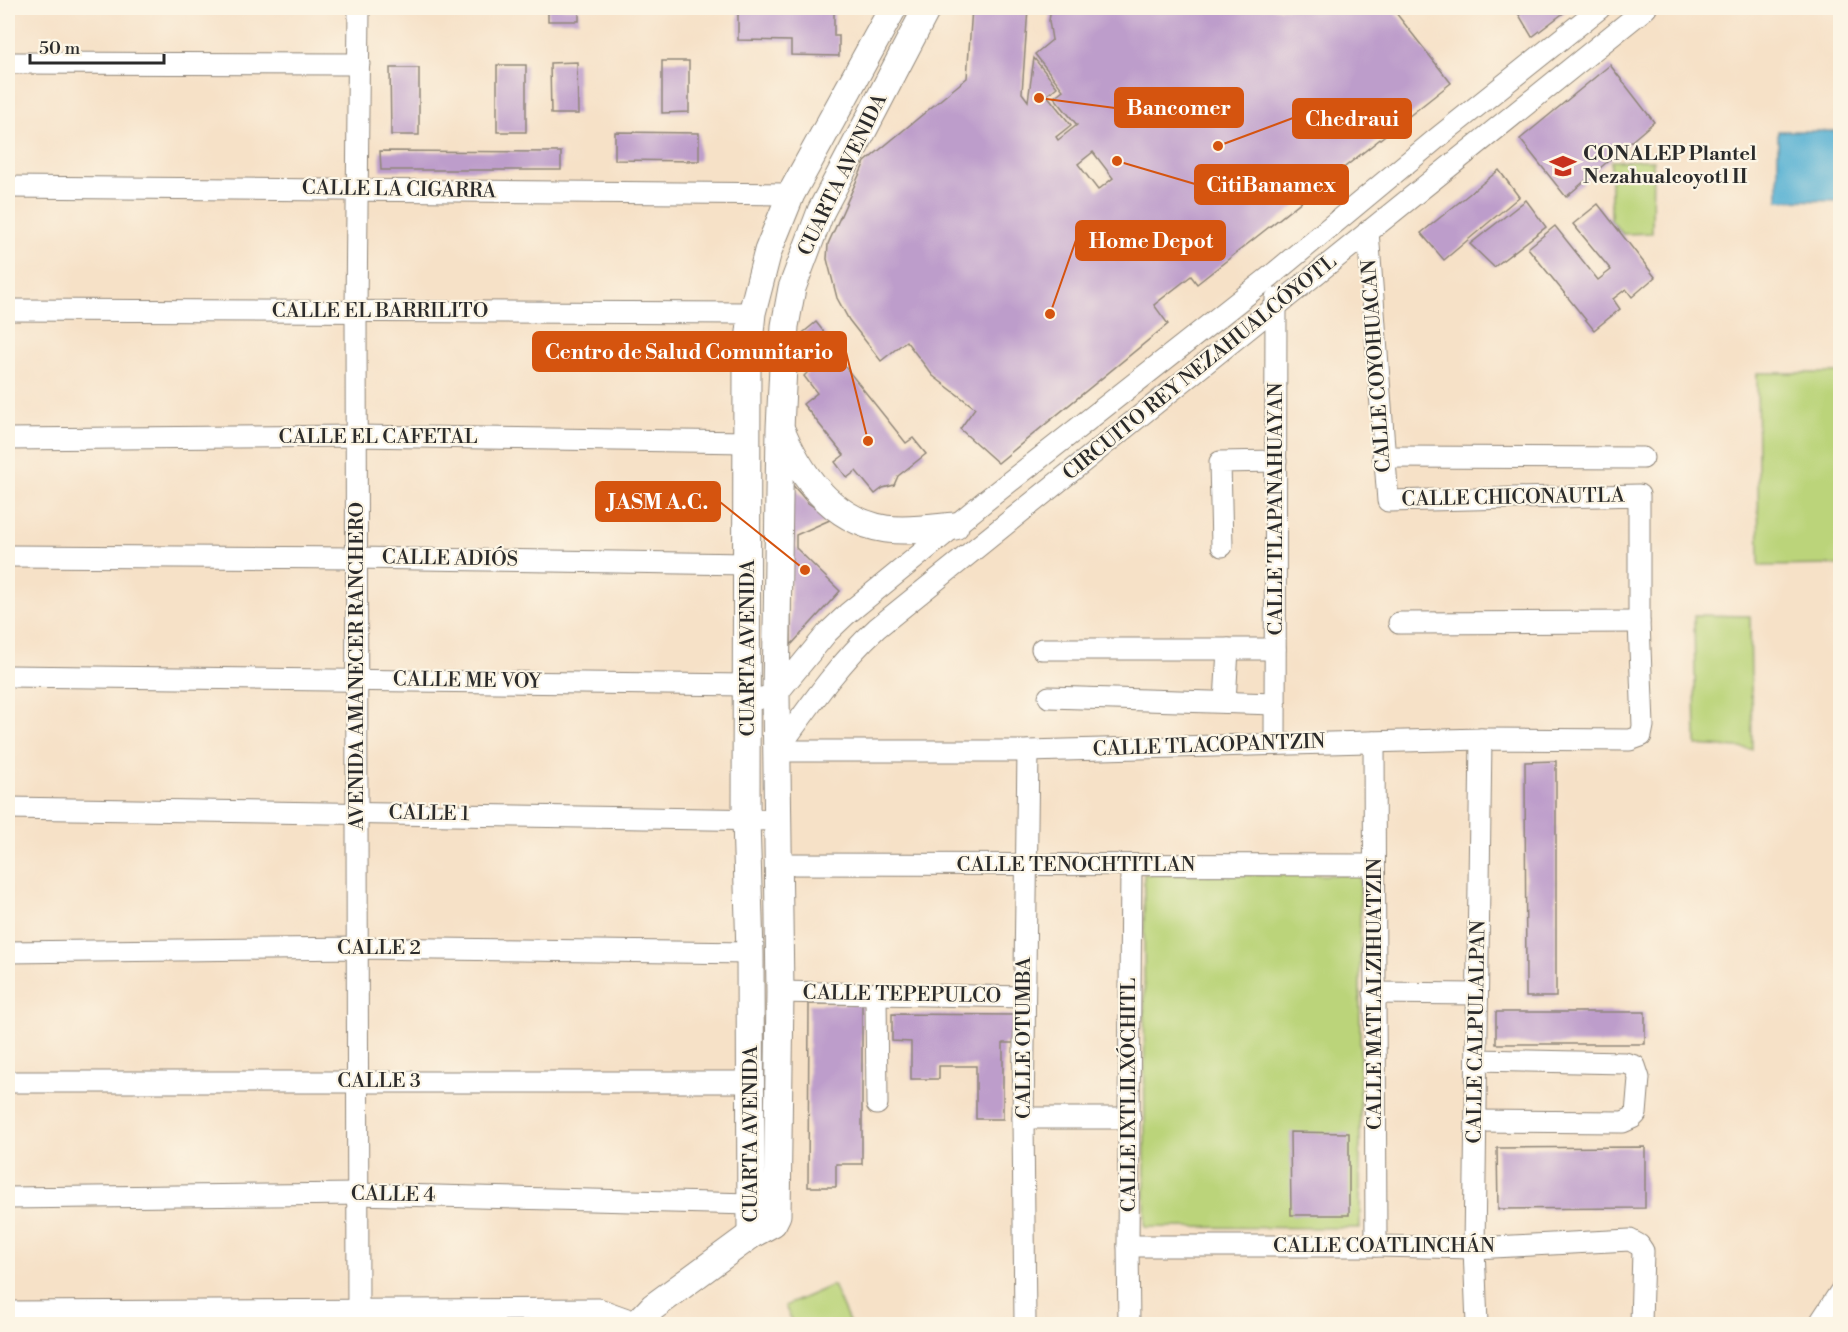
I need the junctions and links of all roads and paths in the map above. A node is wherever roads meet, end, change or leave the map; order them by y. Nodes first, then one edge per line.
1 (359, 8) edge
2 (893, 8) edge
3 (927, 8) edge
4 (1600, 8) edge
5 (1646, 8) edge
6 (878, 35) junction
7 (904, 52) junction
8 (8, 63) edge
9 (359, 64) junction
10 (8, 187) edge
11 (359, 190) junction
12 (791, 194) junction
13 (1368, 231) junction
14 (1272, 275) junction
15 (1277, 306) junction
16 (8, 310) edge
17 (356, 311) junction
18 (752, 313) junction
19 (1188, 340) junction
20 (1208, 362) junction
21 (780, 428) junction
22 (357, 436) junction
23 (8, 439) edge
24 (747, 442) junction
25 (1383, 457) junction
26 (1642, 458) dead end
27 (1276, 461) junction
28 (1388, 501) joint
29 (955, 525) junction
30 (1222, 546) dead end
31 (8, 556) edge
32 (356, 558) junction
33 (748, 564) junction
34 (1639, 622) junction
35 (1399, 624) dead end
36 (1042, 649) dead end
37 (1228, 649) junction
38 (1275, 649) junction
39 (8, 676) edge
40 (357, 679) junction
41 (747, 693) junction
42 (776, 695) junction
43 (1049, 697) dead end
44 (1225, 702) junction
45 (1275, 704) junction
46 (1481, 739) junction
47 (1374, 742) junction
48 (1275, 744) junction
49 (777, 751) junction
50 (1028, 751) junction
51 (8, 808) edge
52 (357, 813) junction
53 (747, 820) junction
54 (778, 820) junction
55 (778, 864) junction
56 (1026, 864) junction
57 (1131, 865) junction
58 (1374, 865) junction
59 (358, 948) junction
60 (8, 952) edge
61 (750, 953) junction
62 (780, 992) junction
63 (876, 993) junction
64 (1374, 993) junction
65 (1478, 994) junction
66 (1024, 997) junction
67 (1477, 1060) junction
68 (8, 1082) edge
69 (357, 1082) junction
70 (751, 1082) junction
71 (877, 1104) dead end
72 (1023, 1118) junction
73 (1130, 1118) junction
74 (1476, 1120) junction
75 (356, 1194) junction
76 (8, 1198) edge
77 (764, 1203) junction
78 (1128, 1246) junction
79 (1376, 1246) junction
80 (1474, 1248) junction
81 (1840, 1292) edge
82 (8, 1312) edge
83 (358, 1317) edge
84 (637, 1324) edge
85 (1025, 1324) edge
86 (1129, 1324) edge
87 (1477, 1324) edge
88 (1641, 1324) edge
89 (1819, 1324) edge

1 - 9 street, AVENIDA AMANECER RANCHERO
2 - 6 main road, CUARTA AVENIDA
3 - 7 main road, CUARTA AVENIDA
4 - 14 street, CIRCUITO REY NEZAHUALCÓYOTL
5 - 13 street, CIRCUITO REY NEZAHUALCÓYOTL
6 - 7 main road
6 - 12 main road, CUARTA AVENIDA
7 - 21 main road, CUARTA AVENIDA
8 - 9 street
9 - 11 street, AVENIDA AMANECER RANCHERO
10 - 11 street, CALLE LA CIGARRA
11 - 12 street, CALLE LA CIGARRA
11 - 17 street, AVENIDA AMANECER RANCHERO
12 - 18 main road, CUARTA AVENIDA
13 - 15 street, CIRCUITO REY NEZAHUALCÓYOTL
13 - 25 street, CALLE COYOHUACAN
14 - 15 street, CALLE TLAPANAHUAYAN
14 - 19 street, CIRCUITO REY NEZAHUALCÓYOTL
15 - 20 street, CIRCUITO REY NEZAHUALCÓYOTL
15 - 27 street, CALLE TLAPANAHUAYAN
16 - 17 street, CALLE EL BARRILITO
17 - 18 street, CALLE EL BARRILITO
17 - 22 street, AVENIDA AMANECER RANCHERO
18 - 24 main road, CUARTA AVENIDA
19 - 20 street
19 - 29 street, CIRCUITO REY NEZAHUALCÓYOTL
20 - 49 street, CIRCUITO REY NEZAHUALCÓYOTL
21 - 29 main road
21 - 42 main road, CUARTA AVENIDA
22 - 23 street, CALLE EL CAFETAL
22 - 24 street, CALLE EL CAFETAL
22 - 32 street, AVENIDA AMANECER RANCHERO
24 - 33 main road, CUARTA AVENIDA
25 - 26 street
25 - 28 street, CALLE COYOHUACAN
27 - 30 street
27 - 38 street, CALLE TLAPANAHUAYAN
28 - 34 street, CALLE CHICONAUTLA
29 - 42 street, CIRCUITO REY NEZAHUALCÓYOTL
31 - 32 street, CALLE ADIÓS
32 - 33 street, CALLE ADIÓS
32 - 40 street, AVENIDA AMANECER RANCHERO
33 - 41 main road, CUARTA AVENIDA
34 - 35 street
34 - 46 street, CALLE TLACOPANTZIN
36 - 37 street
37 - 38 street
37 - 44 street
38 - 45 street, CALLE TLAPANAHUAYAN
39 - 40 street, CALLE ME VOY
40 - 41 street, CALLE ME VOY
40 - 52 street, AVENIDA AMANECER RANCHERO
41 - 42 street
41 - 53 main road, CUARTA AVENIDA
42 - 49 main road, CUARTA AVENIDA
43 - 44 street
44 - 45 street
45 - 48 street, CALLE TLAPANAHUAYAN
46 - 47 street, CALLE TLACOPANTZIN
46 - 65 street, CALLE CALPULALPAN
47 - 48 street, CALLE TLACOPANTZIN
47 - 58 street, CALLE MATLALZIHUATZIN
48 - 50 street, CALLE TLACOPANTZIN
49 - 50 street, CALLE TLACOPANTZIN
49 - 54 main road, CUARTA AVENIDA
50 - 56 street, CALLE OTUMBA
51 - 52 street, CALLE 1
52 - 53 street, CALLE 1
52 - 59 street, AVENIDA AMANECER RANCHERO
53 - 54 street, CALLE 1
53 - 61 main road, CUARTA AVENIDA
54 - 55 main road, CUARTA AVENIDA
55 - 56 street, CALLE TENOCHTITLAN
55 - 62 main road, CUARTA AVENIDA
56 - 57 street, CALLE TENOCHTITLAN
56 - 66 street, CALLE OTUMBA
57 - 58 street, CALLE TENOCHTITLAN
57 - 73 street, CALLE IXTLILXÓCHITL
58 - 64 street, CALLE MATLALZIHUATZIN
59 - 60 street, CALLE 2
59 - 61 street, CALLE 2
59 - 69 street, AVENIDA AMANECER RANCHERO
61 - 70 main road, CUARTA AVENIDA
62 - 63 street, CALLE TEPEPULCO
62 - 77 main road, CUARTA AVENIDA
63 - 66 street, CALLE TEPEPULCO
63 - 71 street
64 - 65 street
64 - 79 street, CALLE MATLALZIHUATZIN
65 - 67 street, CALLE CALPULALPAN
66 - 72 street, CALLE OTUMBA
67 - 74 street, CALLE CALPULALPAN
67 - 74 street
68 - 69 street, CALLE 3
69 - 70 street, CALLE 3
69 - 75 street, AVENIDA AMANECER RANCHERO
70 - 77 main road, CUARTA AVENIDA
72 - 73 street
72 - 85 street, CALLE OTUMBA
73 - 78 street, CALLE IXTLILXÓCHITL
74 - 80 street, CALLE CALPULALPAN
75 - 76 street, CALLE 4
75 - 77 street, CALLE 4
75 - 83 street, AVENIDA AMANECER RANCHERO
77 - 84 main road, CUARTA AVENIDA
78 - 79 street, CALLE COATLINCHÁN
78 - 86 street, CALLE IXTLILXÓCHITL
79 - 80 street, CALLE COATLINCHÁN
80 - 87 street, CALLE CALPULALPAN
80 - 88 street, CALLE COATLINCHÁN
81 - 89 street
82 - 83 street
83 - 84 street

